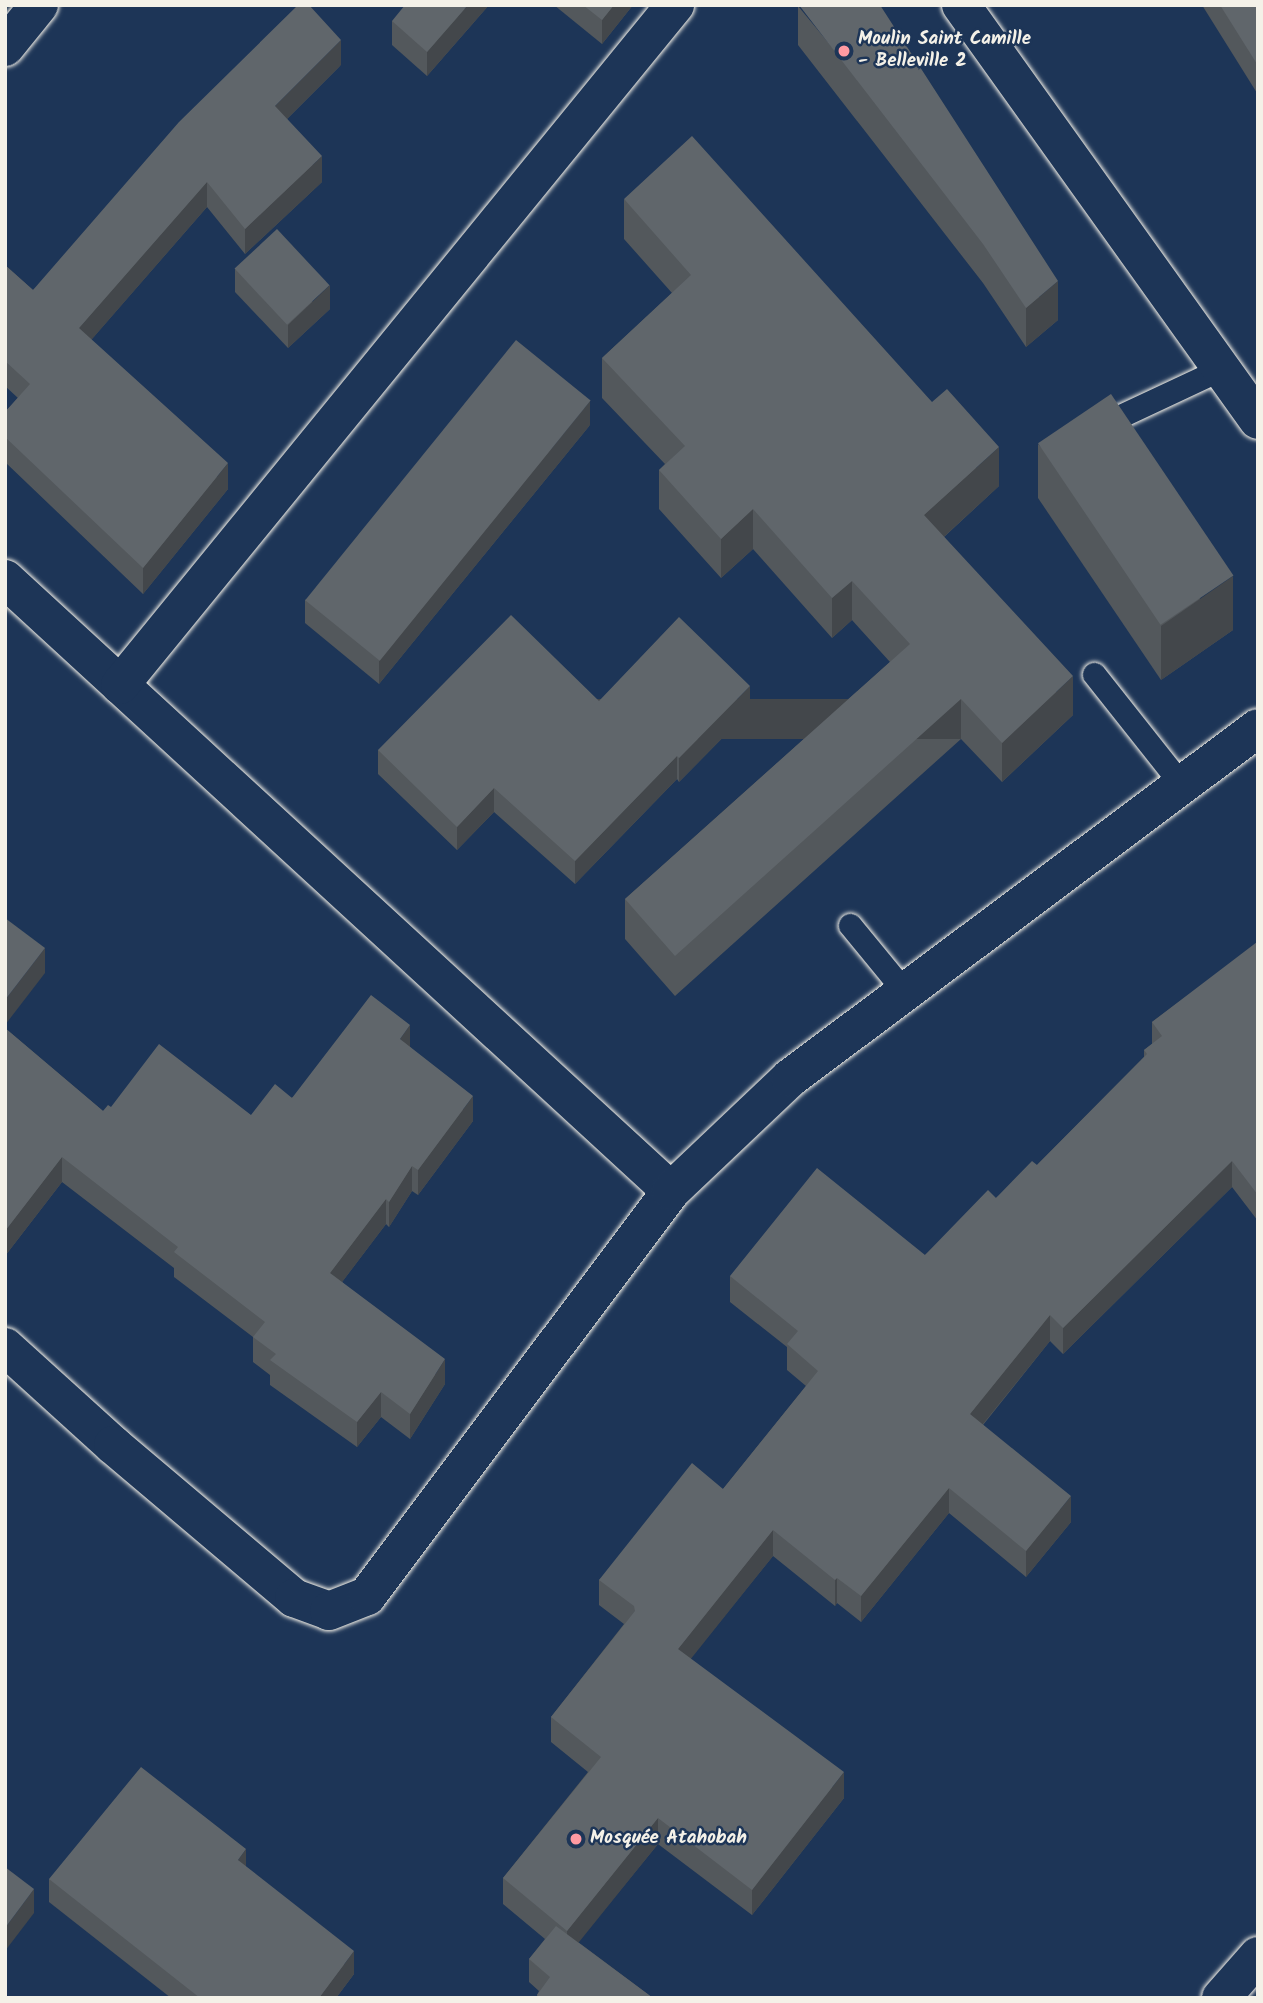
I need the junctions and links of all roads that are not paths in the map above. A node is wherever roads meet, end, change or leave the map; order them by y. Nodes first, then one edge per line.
1 (39, 5) edge
2 (675, 5) edge
3 (961, 5) edge
4 (5, 47) edge
5 (1221, 369) junction
6 (1258, 420) edge
7 (1078, 437) edge
8 (5, 579) edge
9 (1094, 674) dead end
10 (120, 685) junction
11 (1258, 728) edge
12 (1182, 785) junction
13 (850, 925) dead end
14 (905, 992) junction
15 (671, 1191) junction
16 (5, 1348) edge
17 (1258, 1956) edge
18 (1221, 1998) edge

1 - 4 street
2 - 10 street
3 - 5 street
5 - 6 street
5 - 7 lane
8 - 10 street
9 - 12 lane
10 - 15 street
11 - 12 street
12 - 14 street
13 - 14 lane
14 - 15 street
15 - 16 street
17 - 18 street

